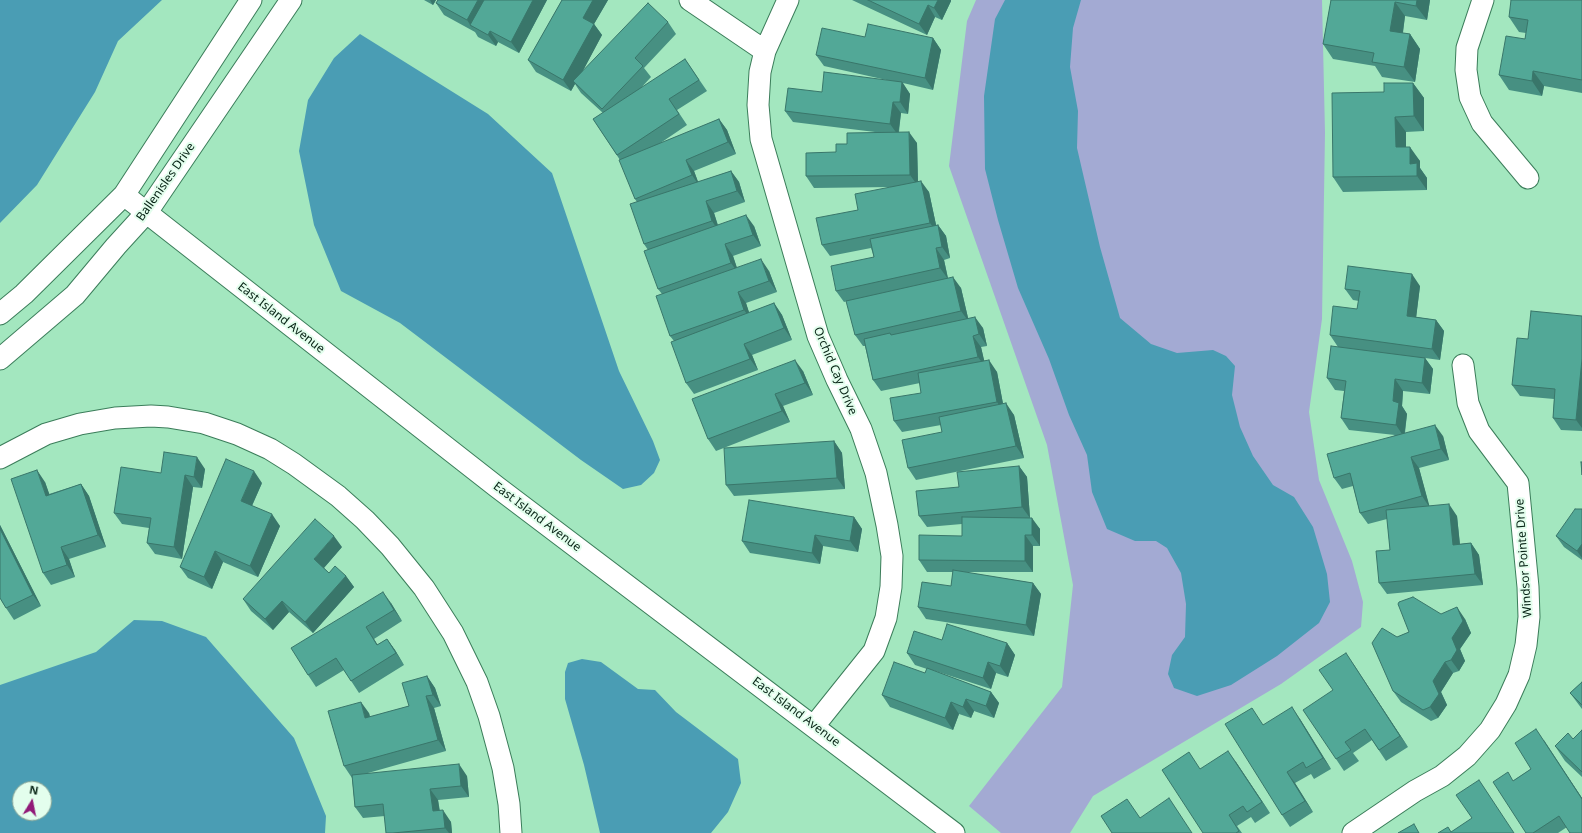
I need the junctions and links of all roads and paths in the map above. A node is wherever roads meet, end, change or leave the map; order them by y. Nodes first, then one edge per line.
1 (251, 0) edge
2 (291, 0) edge
3 (690, 0) edge
4 (788, 0) edge
5 (1482, 0) edge
6 (765, 51) junction
7 (1528, 178) dead end
8 (124, 195) junction
9 (147, 212) junction
10 (0, 314) edge
11 (0, 359) edge
12 (1463, 365) dead end
13 (0, 458) edge
14 (814, 726) junction
15 (512, 833) edge
16 (954, 833) edge
17 (1353, 833) edge

1 - 8 street
2 - 9 street, Ballenisles Drive
3 - 6 street
4 - 6 street, Orchid Cay Drive
5 - 7 street
6 - 14 street, Orchid Cay Drive
8 - 9 street, East Island Avenue
8 - 10 street
9 - 11 street, Ballenisles Drive
9 - 14 street, East Island Avenue
12 - 17 street, Windsor Pointe Drive
13 - 15 street
14 - 16 street, East Island Avenue

